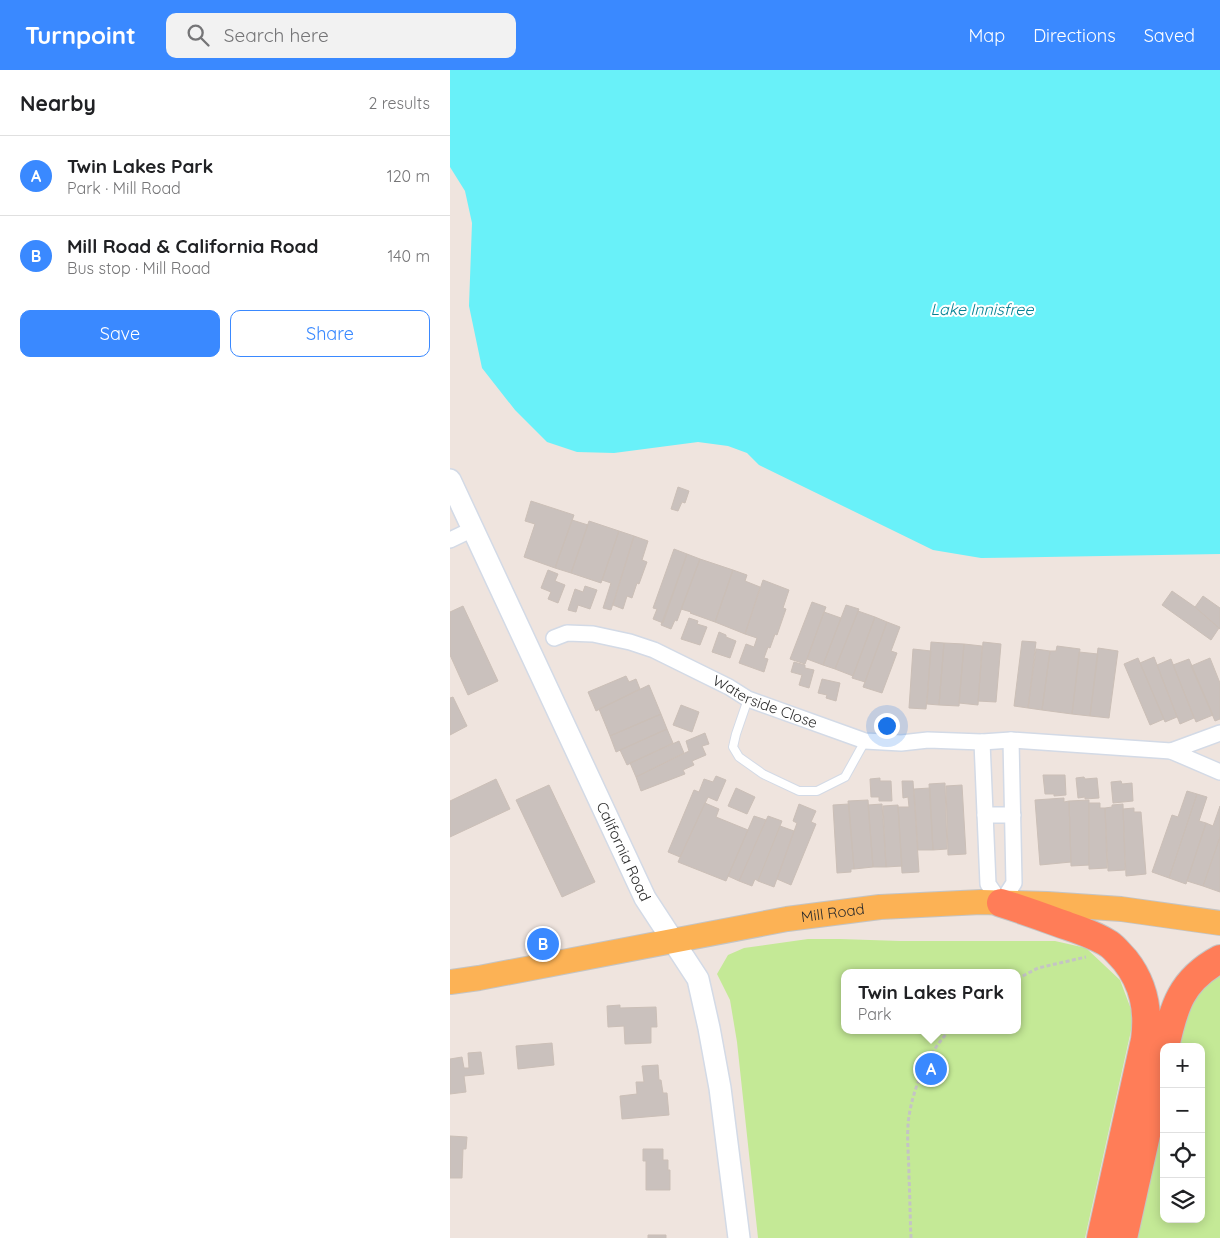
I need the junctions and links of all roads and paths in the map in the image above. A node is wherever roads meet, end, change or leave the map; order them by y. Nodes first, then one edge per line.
1 (450, 480) edge
2 (473, 529) junction
3 (450, 540) edge
4 (554, 638) dead end
5 (748, 699) junction
6 (1220, 733) edge
7 (1012, 740) junction
8 (865, 741) junction
9 (982, 742) junction
10 (1171, 751) junction
11 (1220, 772) edge
12 (985, 815) junction
13 (1013, 815) junction
14 (1001, 903) junction
15 (1220, 923) edge
16 (673, 941) junction
17 (1090, 956) dead end
18 (1220, 959) edge
19 (1021, 977) edge
20 (450, 982) edge
21 (947, 1034) edge
22 (1167, 1043) edge
23 (1160, 1072) edge
24 (739, 1238) edge
25 (911, 1238) edge
26 (1101, 1238) edge
27 (1123, 1238) edge

1 - 2 main road, California Road
2 - 3 street
2 - 16 main road, California Road
4 - 5 street, Waterside Close
5 - 8 street, Waterside Close
5 - 8 lane
6 - 10 street, Waterside Close
7 - 9 street, Waterside Close
7 - 10 street, Waterside Close
7 - 13 street
8 - 9 street, Waterside Close
9 - 12 street
10 - 11 street, Waterside Close
12 - 13 street
12 - 14 street
13 - 14 street
14 - 15 main road, Mill Road
14 - 16 main road, Mill Road
14 - 26 highway
16 - 20 main road, Mill Road
16 - 24 main road, California Road
17 - 19 path
18 - 22 highway
21 - 25 path
23 - 27 highway

